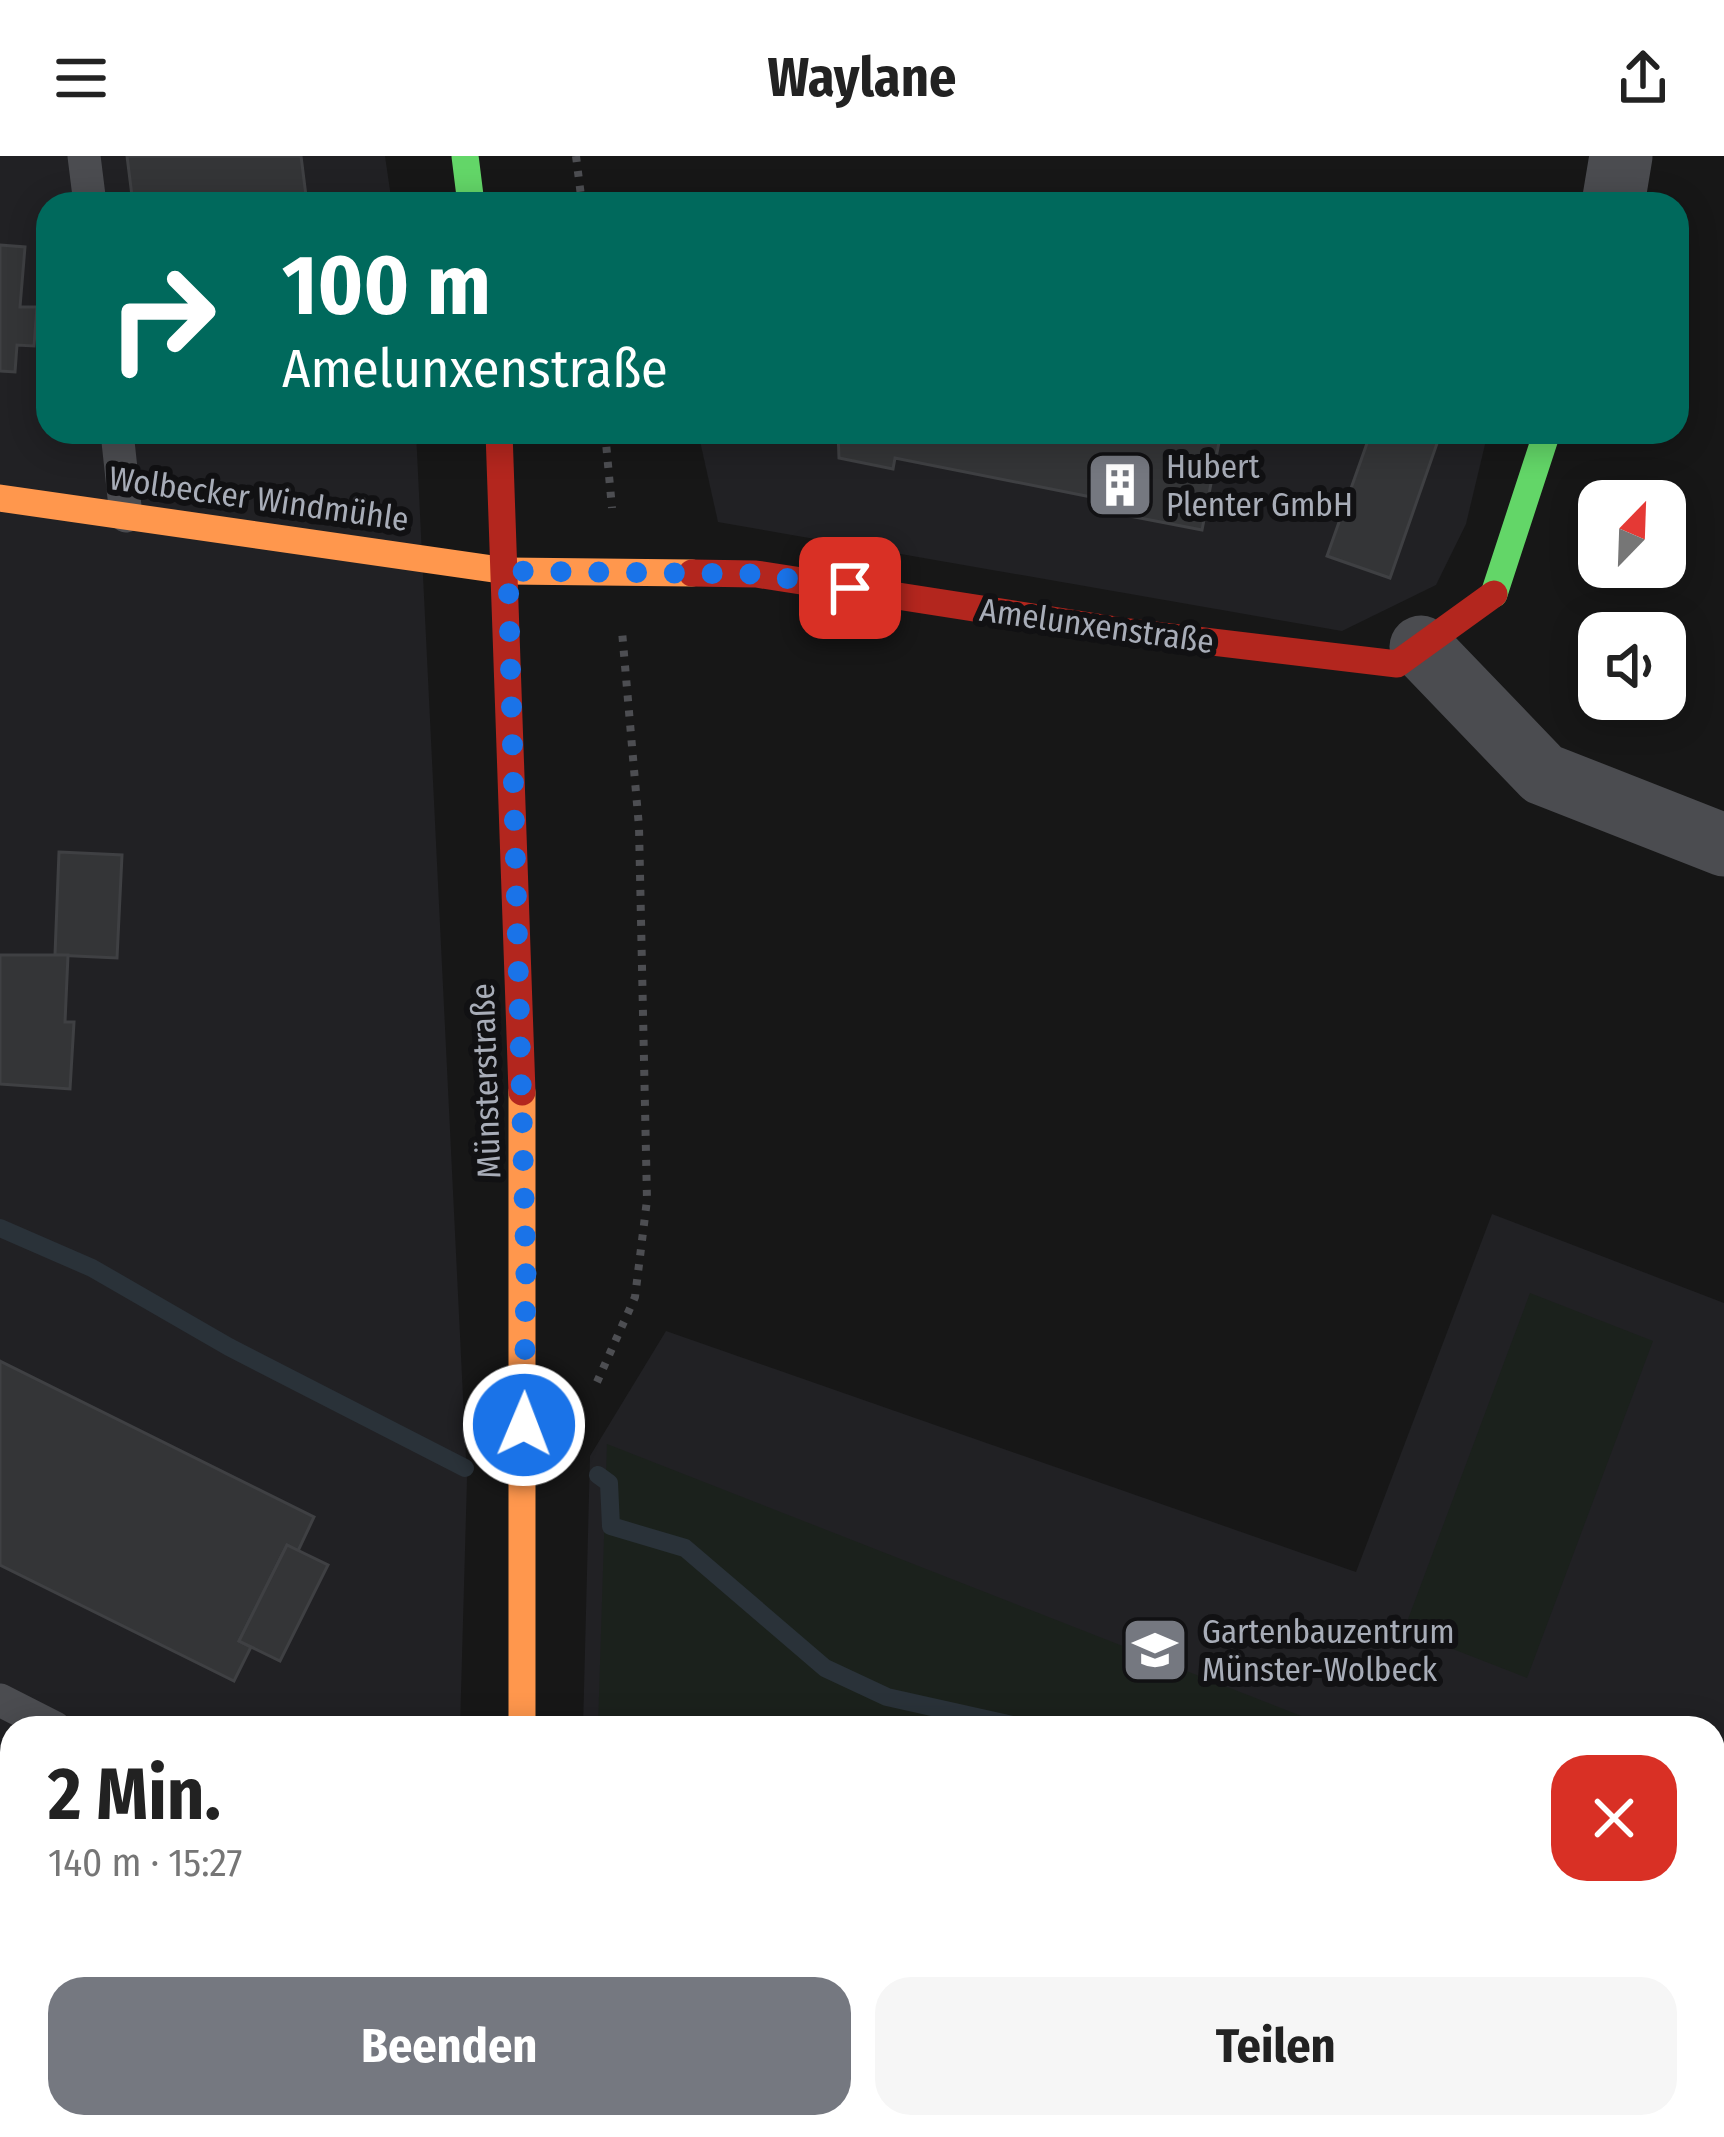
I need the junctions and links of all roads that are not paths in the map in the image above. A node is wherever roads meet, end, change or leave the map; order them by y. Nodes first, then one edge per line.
1 (84, 156) edge
2 (465, 156) edge
3 (1621, 156) edge
4 (88, 192) edge
5 (470, 192) edge
6 (1615, 192) edge
7 (118, 444) edge
8 (500, 444) edge
9 (1543, 444) edge
10 (0, 498) edge
11 (126, 515) junction
12 (508, 571) junction
13 (1421, 647) junction
14 (1724, 845) edge
15 (0, 1700) edge
16 (31, 1716) edge
17 (522, 1716) edge

1 - 4 lane
2 - 5 street
3 - 6 street
7 - 11 lane
8 - 12 street, Münsterstraße
9 - 13 street, Amelunxenstraße
10 - 11 street, Wolbecker Windmühle
11 - 12 street, Wolbecker Windmühle
12 - 13 street, Amelunxenstraße
12 - 17 street, Münsterstraße
13 - 14 street
15 - 16 lane

